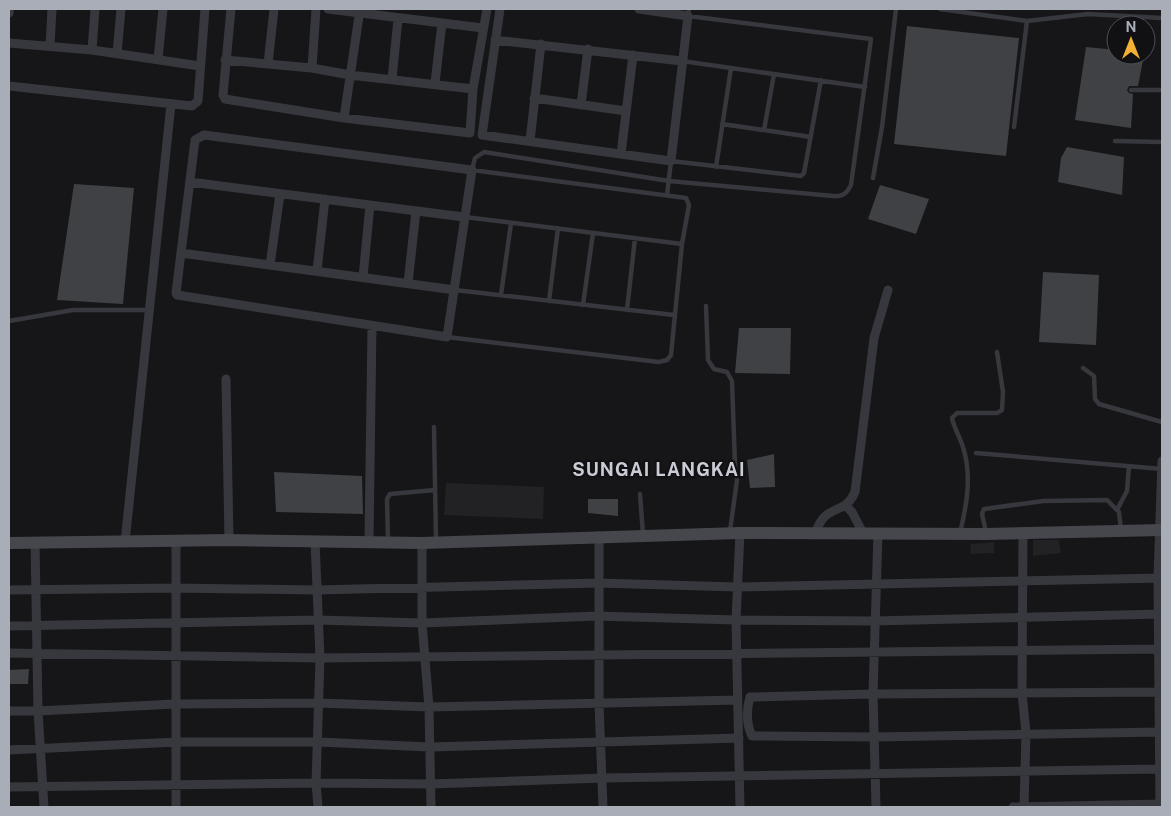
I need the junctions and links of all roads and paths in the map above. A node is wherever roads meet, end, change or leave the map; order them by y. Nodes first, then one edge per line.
1 (9, 9) edge
2 (52, 9) edge
3 (95, 9) edge
4 (121, 9) edge
5 (163, 9) edge
6 (205, 9) edge
7 (231, 9) edge
8 (274, 9) edge
9 (316, 9) edge
10 (328, 9) edge
11 (487, 9) edge
12 (500, 9) edge
13 (639, 9) edge
14 (896, 9) edge
15 (940, 9) edge
16 (359, 11) edge
17 (688, 12) edge
18 (9, 13) edge
19 (398, 18) junction
20 (1162, 18) edge
21 (1027, 21) junction
22 (442, 23) junction
23 (483, 28) junction
24 (495, 40) junction
25 (9, 43) edge
26 (541, 44) junction
27 (50, 46) junction
28 (588, 49) junction
29 (92, 50) junction
30 (117, 54) junction
31 (633, 55) junction
32 (158, 60) junction
33 (225, 60) junction
34 (682, 61) junction
35 (268, 64) junction
36 (200, 66) junction
37 (312, 68) junction
38 (731, 68) junction
39 (774, 74) junction
40 (350, 75) junction
41 (392, 79) junction
42 (820, 80) junction
43 (435, 83) junction
44 (9, 86) edge
45 (865, 87) junction
46 (473, 89) junction
47 (1131, 90) dead end
48 (1162, 90) edge
49 (534, 98) junction
50 (171, 104) junction
51 (581, 104) junction
52 (626, 111) junction
53 (344, 118) junction
54 (722, 124) junction
55 (1014, 127) dead end
56 (764, 130) junction
57 (811, 137) junction
58 (530, 141) junction
59 (1115, 141) dead end
60 (1162, 142) edge
61 (621, 154) junction
62 (671, 161) junction
63 (716, 167) junction
64 (472, 170) junction
65 (873, 178) dead end
66 (669, 181) junction
67 (190, 182) junction
68 (280, 194) junction
69 (667, 195) junction
70 (325, 199) junction
71 (370, 205) junction
72 (416, 211) junction
73 (464, 217) junction
74 (511, 223) junction
75 (558, 228) junction
76 (593, 233) junction
77 (636, 238) junction
78 (682, 244) junction
79 (181, 253) junction
80 (270, 265) junction
81 (317, 272) junction
82 (363, 277) junction
83 (408, 283) junction
84 (455, 290) junction
85 (888, 290) dead end
86 (501, 295) junction
87 (549, 301) junction
88 (584, 305) junction
89 (706, 306) dead end
90 (150, 310) junction
91 (627, 310) junction
92 (674, 315) junction
93 (9, 322) edge
94 (372, 326) junction
95 (447, 337) junction
96 (997, 352) dead end
97 (1083, 368) dead end
98 (226, 379) dead end
99 (1162, 422) edge
100 (434, 427) dead end
101 (976, 453) dead end
102 (1162, 461) edge
103 (1129, 466) junction
104 (1162, 468) edge
105 (435, 490) junction
106 (640, 494) dead end
107 (845, 505) junction
108 (1117, 510) junction
109 (1161, 530) edge
110 (816, 532) junction
111 (960, 532) junction
112 (1121, 532) junction
113 (735, 533) junction
114 (863, 533) junction
115 (878, 533) junction
116 (1023, 533) junction
117 (986, 534) junction
118 (599, 536) junction
119 (643, 536) junction
120 (229, 540) junction
121 (315, 541) junction
122 (369, 541) junction
123 (125, 542) junction
124 (176, 542) junction
125 (388, 542) junction
126 (422, 542) junction
127 (436, 542) junction
128 (9, 543) edge
129 (35, 543) junction
130 (1160, 578) edge
131 (1023, 581) junction
132 (598, 583) junction
133 (875, 584) junction
134 (737, 587) junction
135 (175, 588) junction
136 (36, 589) junction
137 (422, 589) junction
138 (9, 590) edge
139 (316, 590) junction
140 (1161, 614) edge
141 (597, 616) junction
142 (1022, 618) junction
143 (318, 620) junction
144 (736, 620) junction
145 (874, 621) junction
146 (175, 622) junction
147 (422, 623) junction
148 (35, 625) junction
149 (9, 626) edge
150 (1160, 649) edge
151 (1022, 650) junction
152 (36, 652) junction
153 (9, 653) edge
154 (737, 653) junction
155 (600, 654) junction
156 (876, 654) junction
157 (177, 656) junction
158 (426, 657) junction
159 (320, 658) junction
160 (1158, 692) junction
161 (1022, 693) junction
162 (873, 694) junction
163 (737, 700) junction
164 (319, 703) junction
165 (175, 704) junction
166 (599, 704) junction
167 (429, 707) junction
168 (9, 711) edge
169 (38, 711) junction
170 (1159, 732) junction
171 (1026, 733) junction
172 (874, 737) junction
173 (739, 738) junction
174 (177, 742) junction
175 (319, 742) junction
176 (600, 742) junction
177 (430, 747) junction
178 (9, 750) edge
179 (42, 750) junction
180 (1159, 769) junction
181 (1024, 771) junction
182 (875, 773) junction
183 (740, 775) junction
184 (604, 778) junction
185 (316, 783) junction
186 (431, 784) junction
187 (175, 786) junction
188 (9, 787) edge
189 (44, 787) junction
190 (1160, 805) edge
191 (44, 807) edge
192 (176, 807) edge
193 (318, 807) edge
194 (431, 807) edge
195 (604, 807) edge
196 (740, 807) edge
197 (876, 807) edge
198 (1013, 807) edge
199 (1024, 807) edge

1 - 18 street
2 - 27 street
3 - 29 street
4 - 30 street
5 - 32 street
6 - 36 street
7 - 33 street
8 - 35 street
9 - 37 street
10 - 16 street
11 - 23 street
12 - 24 street
13 - 17 street
14 - 65 lane
15 - 21 lane
16 - 19 street
16 - 40 street
17 - 34 street
17 - 45 lane
19 - 22 street
19 - 41 street
20 - 21 lane
21 - 55 lane
22 - 23 street
22 - 43 street
23 - 46 street
24 - 26 street
24 - 58 street
25 - 27 street
26 - 28 street
26 - 49 street
27 - 29 street
28 - 31 street
28 - 51 street
29 - 30 street
30 - 32 street
31 - 34 street
31 - 52 street
32 - 36 street
33 - 35 street
33 - 53 street
34 - 38 lane
34 - 62 street
35 - 37 street
36 - 50 street
37 - 40 street
38 - 39 lane
38 - 54 lane
39 - 42 lane
39 - 56 lane
40 - 41 street
40 - 53 street
41 - 43 street
42 - 45 lane
42 - 57 lane
43 - 46 street
44 - 50 street
45 - 66 lane
46 - 53 street
47 - 48 lane
49 - 51 street
49 - 58 street
50 - 90 street
51 - 52 street
52 - 61 street
54 - 56 lane
54 - 63 lane
56 - 57 lane
57 - 63 lane
58 - 61 street
59 - 60 lane
61 - 62 street
62 - 63 lane
62 - 66 lane
64 - 66 lane
64 - 67 street
64 - 69 lane
64 - 73 street
66 - 69 lane
67 - 68 street
67 - 79 street
68 - 70 street
68 - 80 street
69 - 78 lane
70 - 71 street
70 - 81 street
71 - 72 street
71 - 82 street
72 - 73 street
72 - 83 street
73 - 74 lane
73 - 84 street
74 - 75 lane
74 - 86 lane
75 - 76 lane
75 - 87 lane
76 - 77 lane
76 - 88 lane
77 - 78 lane
77 - 91 lane
78 - 92 lane
79 - 80 street
79 - 94 street
80 - 81 street
81 - 82 street
82 - 83 street
83 - 84 street
84 - 86 lane
84 - 95 street
85 - 107 street
86 - 87 lane
87 - 88 lane
88 - 91 lane
89 - 113 lane
90 - 93 lane
90 - 123 street
91 - 92 lane
92 - 95 lane
94 - 95 street
94 - 122 street
96 - 111 lane
97 - 99 lane
98 - 120 street
100 - 105 lane
101 - 103 lane
102 - 104 street
103 - 104 lane
103 - 108 lane
104 - 109 street
105 - 125 lane
105 - 127 lane
106 - 119 lane
107 - 110 street
107 - 114 street
108 - 112 lane
108 - 117 lane
109 - 112 street
109 - 130 street
110 - 113 street
110 - 114 street
111 - 115 street
111 - 117 street
112 - 116 street
113 - 119 street
113 - 134 street
114 - 115 street
115 - 133 street
116 - 117 street
116 - 131 street
118 - 119 street
118 - 127 street
118 - 132 street
120 - 121 street
120 - 124 street
121 - 122 street
121 - 139 street
122 - 125 street
123 - 124 street
123 - 129 street
124 - 135 street
125 - 126 street
126 - 127 street
126 - 137 street
128 - 129 street
129 - 136 street
130 - 131 street
130 - 140 street
131 - 133 street
131 - 142 street
132 - 134 street
132 - 137 street
132 - 141 street
133 - 134 street
133 - 145 street
134 - 144 street
135 - 136 street
135 - 139 street
135 - 146 street
136 - 138 street
136 - 148 street
137 - 139 street
137 - 147 street
139 - 143 street
140 - 142 street
140 - 150 street
141 - 144 street
141 - 147 street
141 - 155 street
142 - 145 street
142 - 151 street
143 - 146 street
143 - 147 street
143 - 159 street
144 - 145 street
144 - 154 street
145 - 156 street
146 - 148 street
146 - 157 street
147 - 158 street
148 - 149 street
148 - 152 street
150 - 151 street
150 - 160 street
151 - 156 street
151 - 161 street
152 - 153 street
152 - 157 street
152 - 169 street
154 - 155 street
154 - 156 street
154 - 163 street
155 - 158 street
155 - 166 street
156 - 162 street
157 - 159 street
157 - 165 street
158 - 159 street
158 - 167 street
159 - 164 street
160 - 161 street
160 - 170 street
161 - 162 street
161 - 171 street
162 - 172 street
162 - 172 street
163 - 166 street
163 - 173 street
164 - 165 street
164 - 167 street
164 - 175 street
165 - 169 street
165 - 174 street
166 - 167 street
166 - 176 street
167 - 177 street
168 - 169 street
169 - 179 street
170 - 171 street
170 - 180 street
171 - 172 street
171 - 181 street
172 - 182 street
173 - 176 street
173 - 183 street
174 - 175 street
174 - 179 street
174 - 187 street
175 - 177 street
175 - 185 street
176 - 177 street
176 - 184 street
177 - 186 street
178 - 179 street
179 - 189 street
180 - 181 street
180 - 190 street
181 - 182 street
181 - 199 street
182 - 183 street
182 - 197 street
183 - 184 street
183 - 196 street
184 - 186 street
184 - 195 street
185 - 186 street
185 - 187 street
185 - 193 street
186 - 194 street
187 - 189 street
187 - 192 street
188 - 189 street
189 - 191 street
190 - 199 street
198 - 199 street

